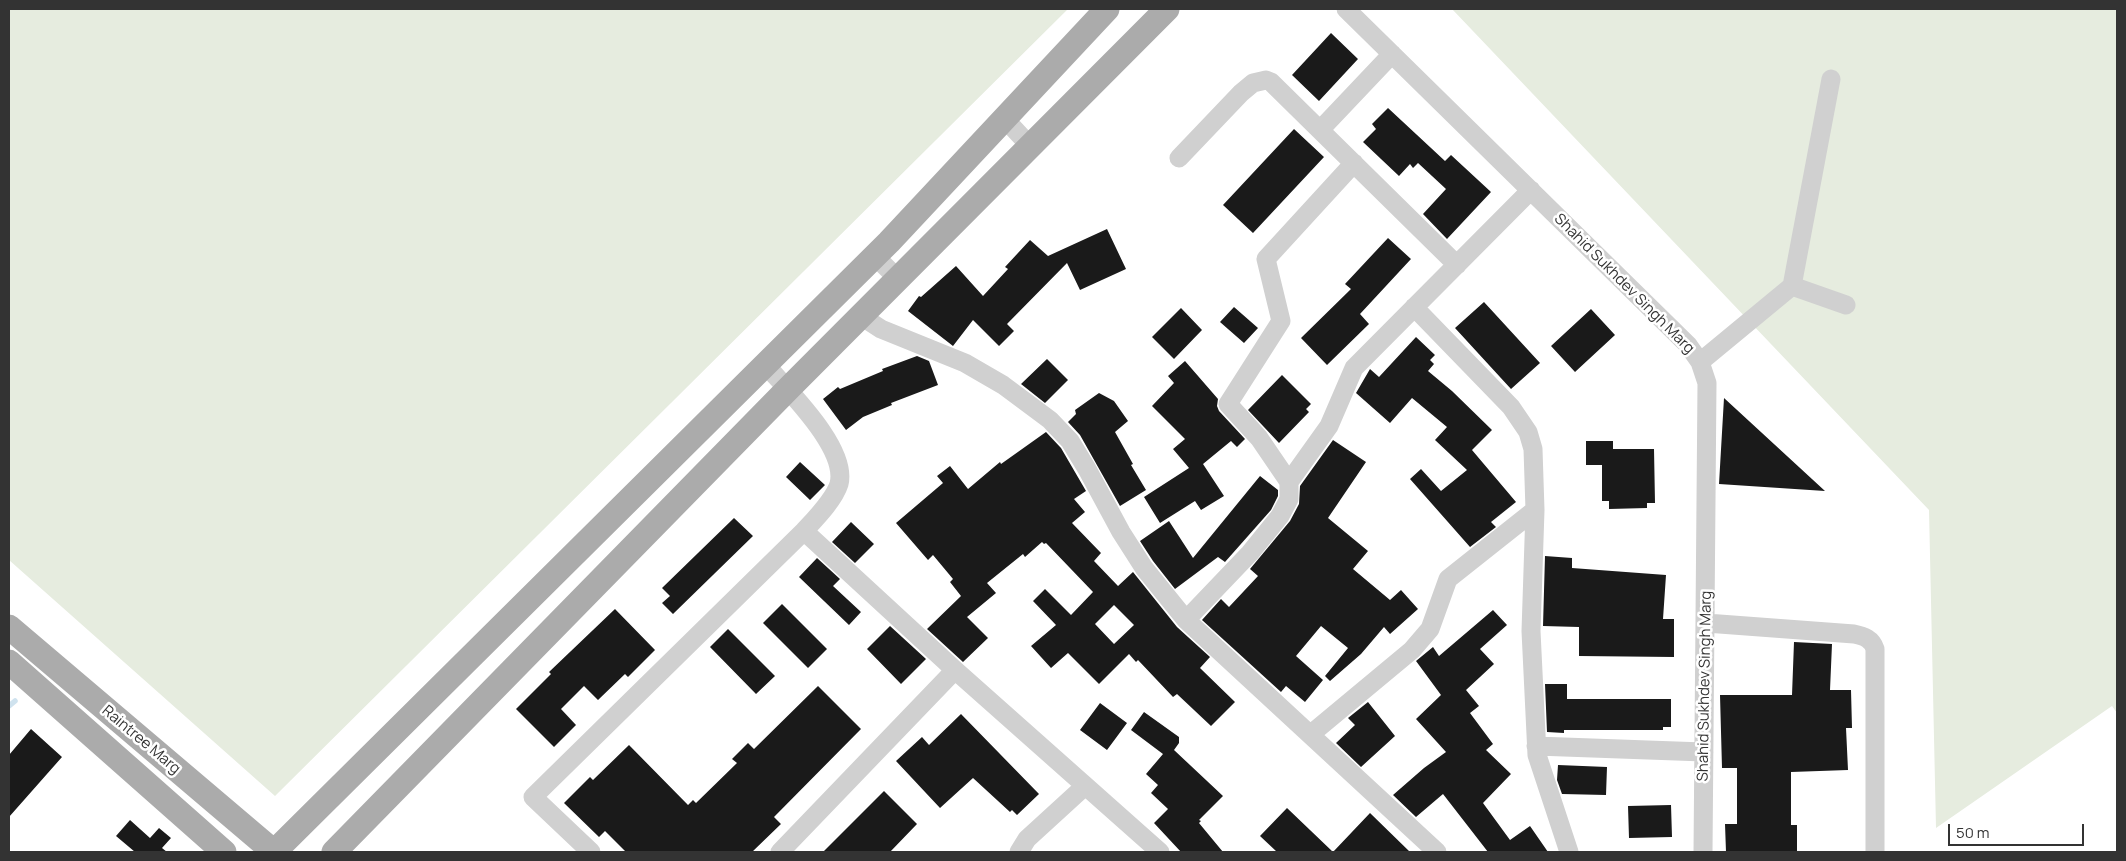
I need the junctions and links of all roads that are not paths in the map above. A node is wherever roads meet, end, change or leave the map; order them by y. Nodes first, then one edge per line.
1 (1107, 9) edge
2 (1167, 9) edge
3 (1346, 9) edge
4 (1392, 54) junction
5 (1831, 79) dead end
6 (1004, 118) junction
7 (1320, 130) junction
8 (1031, 147) junction
9 (1179, 158) dead end
10 (1354, 163) junction
11 (1531, 190) junction
12 (882, 249) junction
13 (1457, 265) junction
14 (898, 280) junction
15 (1792, 286) junction
16 (1846, 305) dead end
17 (1414, 307) junction
18 (861, 316) junction
19 (1700, 362) junction
20 (766, 365) junction
21 (787, 390) junction
22 (1288, 482) junction
23 (1535, 510) junction
24 (804, 531) junction
25 (1186, 620) junction
26 (1706, 623) junction
27 (9, 627) edge
28 (9, 662) edge
29 (954, 670) junction
30 (1310, 734) junction
31 (1536, 746) junction
32 (1704, 752) junction
33 (1085, 786) junction
34 (224, 852) edge
35 (274, 852) edge
36 (334, 852) edge
37 (591, 852) edge
38 (780, 852) edge
39 (1019, 852) edge
40 (1160, 852) edge
41 (1437, 852) edge
42 (1569, 852) edge
43 (1703, 852) edge
44 (1875, 852) edge

1 - 6 main road
2 - 8 main road
3 - 4 street, Shahid Sukhdev Singh Marg
4 - 7 street
4 - 11 street, Shahid Sukhdev Singh Marg
5 - 15 street
6 - 8 street
6 - 12 main road
7 - 9 street
7 - 10 street
8 - 14 main road
10 - 13 street
10 - 22 street
11 - 13 street
11 - 19 street, Shahid Sukhdev Singh Marg
12 - 14 street
12 - 20 main road
13 - 17 street
14 - 18 main road
15 - 16 street
15 - 19 street
17 - 22 street
17 - 23 street
18 - 21 main road
18 - 25 street
19 - 26 street, Shahid Sukhdev Singh Marg
20 - 21 street
20 - 35 main road
21 - 24 street
21 - 36 main road
22 - 25 street
23 - 30 street
23 - 31 street
24 - 29 street
24 - 37 street
25 - 30 street
26 - 32 street, Shahid Sukhdev Singh Marg
26 - 44 street
27 - 35 main road, Raintree Marg
28 - 34 main road, Raintree Marg
29 - 33 street
29 - 38 street
30 - 41 street
31 - 32 street
31 - 42 street
32 - 43 street, Shahid Sukhdev Singh Marg
33 - 39 street
33 - 40 street

